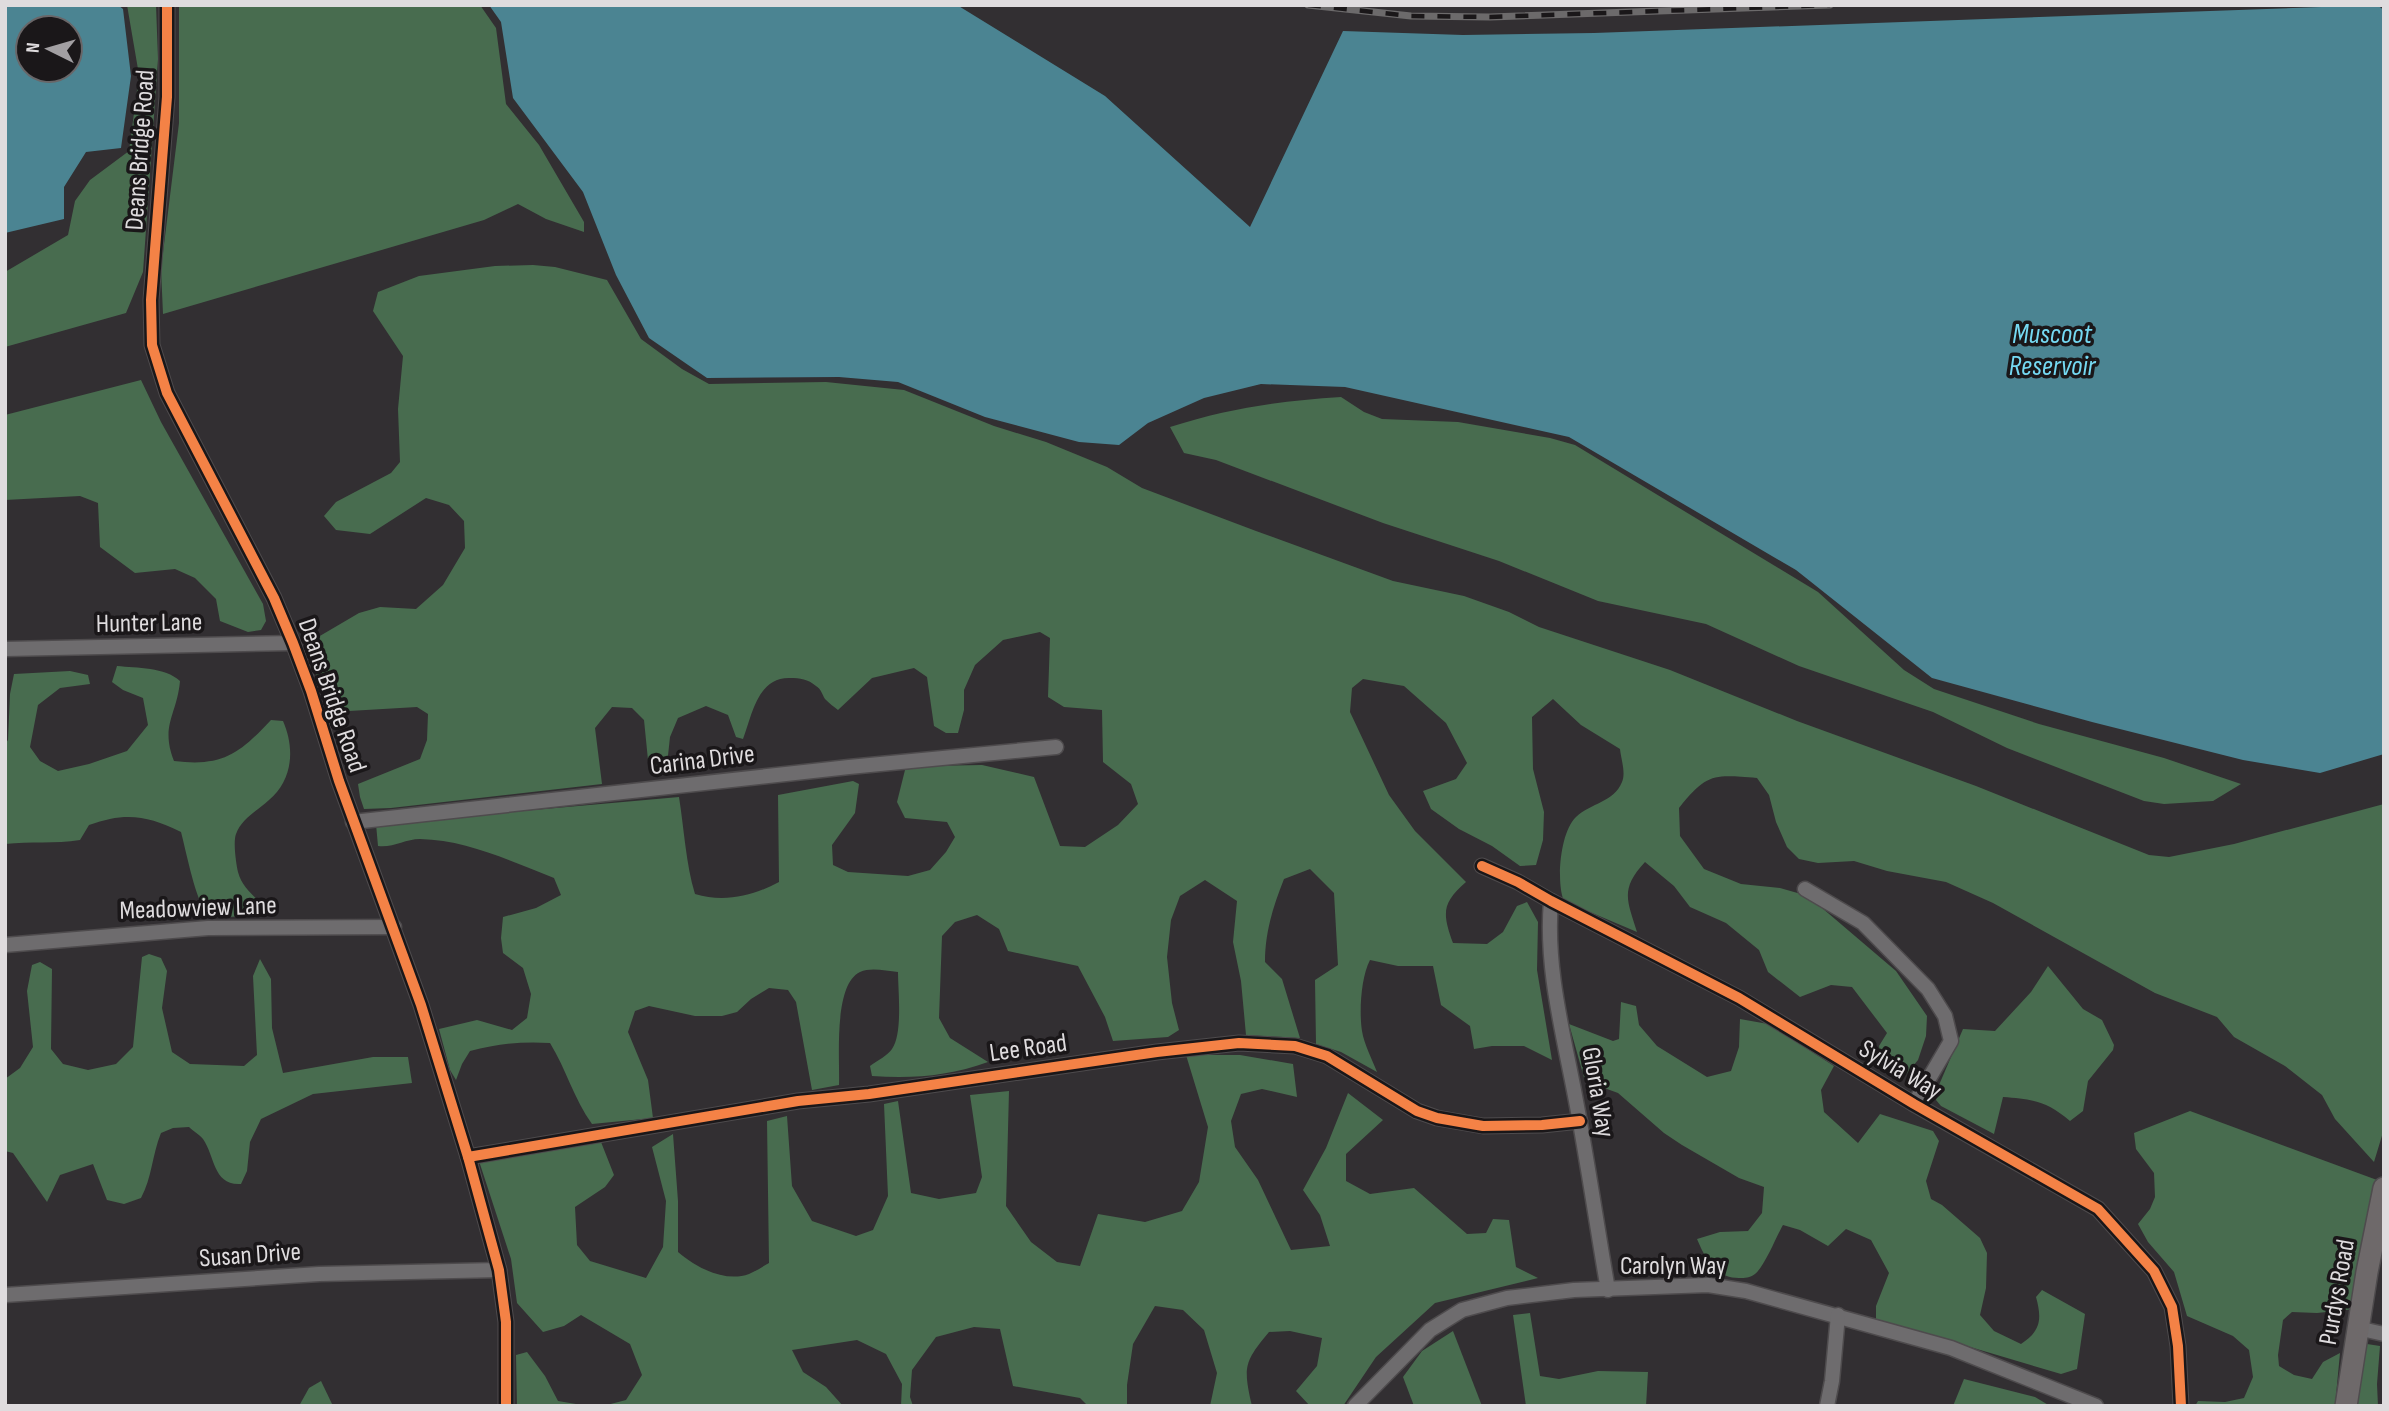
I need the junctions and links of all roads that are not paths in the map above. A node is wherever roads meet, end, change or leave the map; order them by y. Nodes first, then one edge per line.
1 (167, 5) edge
2 (293, 643) junction
3 (5, 649) edge
4 (1056, 747) dead end
5 (353, 822) junction
6 (1482, 866) dead end
7 (1805, 888) dead end
8 (1551, 901) junction
9 (394, 927) junction
10 (5, 945) edge
11 (1914, 1104) junction
12 (1580, 1121) junction
13 (468, 1157) junction
14 (2384, 1188) edge
15 (499, 1270) junction
16 (1608, 1290) junction
17 (5, 1295) edge
18 (1838, 1315) junction
19 (2357, 1328) junction
20 (2384, 1334) edge
21 (506, 1406) edge
22 (1355, 1406) edge
23 (1827, 1406) edge
24 (2096, 1406) edge
25 (2181, 1406) edge
26 (2346, 1406) edge

1 - 2 street, Deans Bridge Road
2 - 3 street, Hunter Lane
2 - 5 street, Deans Bridge Road
4 - 5 street, Carina Drive
5 - 9 street, Deans Bridge Road
6 - 8 street, Sylvia Way
7 - 11 street
8 - 11 street, Sylvia Way
8 - 12 street, Gloria Way
9 - 10 street, Meadowview Lane
9 - 13 street, Deans Bridge Road
11 - 25 street, Sylvia Way
12 - 13 street, Lee Road
12 - 16 street, Gloria Way
13 - 15 street, Deans Bridge Road
14 - 19 main road, Purdys Road
15 - 17 street, Susan Drive
15 - 21 street, Deans Bridge Road
16 - 18 street, Carolyn Way
16 - 22 street, Carolyn Way
18 - 23 street
18 - 24 street, Carolyn Way
19 - 20 street
19 - 26 main road, Purdys Road

